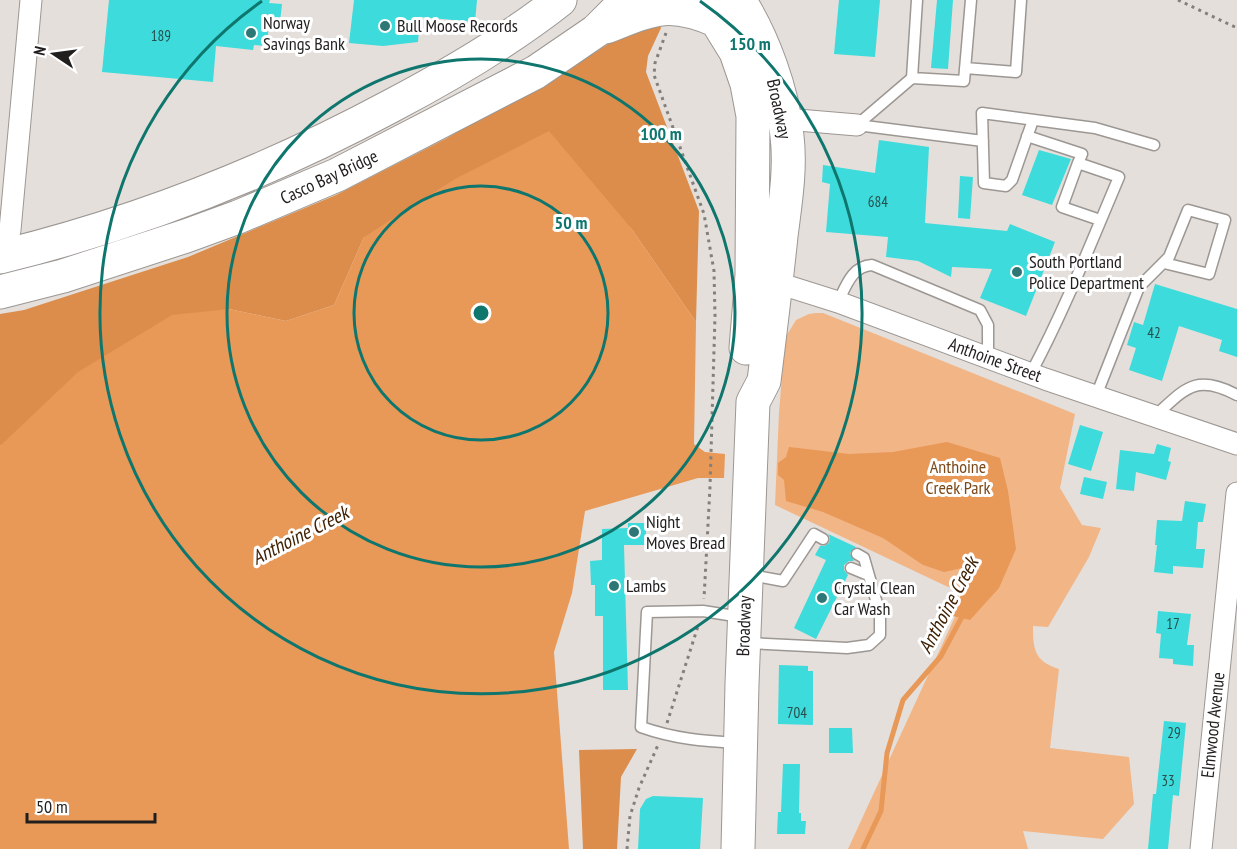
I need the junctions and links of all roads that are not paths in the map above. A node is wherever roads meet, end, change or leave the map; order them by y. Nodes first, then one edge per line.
1 (31, 0) edge
2 (561, 0) edge
3 (627, 0) edge
4 (917, 0) edge
5 (971, 0) edge
6 (1021, 0) edge
7 (721, 7) edge
8 (596, 31) junction
9 (965, 68) junction
10 (912, 78) junction
11 (753, 116) junction
12 (785, 119) junction
13 (1033, 120) junction
14 (857, 125) junction
15 (1027, 136) junction
16 (983, 141) junction
17 (1154, 145) dead end
18 (1078, 163) junction
19 (1101, 220) junction
20 (2, 258) edge
21 (1164, 263) junction
22 (764, 278) junction
23 (0, 292) edge
24 (838, 302) junction
25 (988, 358) junction
26 (1031, 373) junction
27 (1237, 395) edge
28 (1096, 396) junction
29 (1155, 416) junction
30 (1237, 444) edge
31 (1237, 493) edge
32 (823, 539) dead end
33 (805, 548) junction
34 (816, 552) dead end
35 (857, 554) dead end
36 (851, 568) dead end
37 (746, 575) junction
38 (868, 575) junction
39 (744, 631) junction
40 (740, 743) junction
41 (738, 849) edge
42 (1201, 849) edge

1 - 20 street
2 - 20 main road, Casco Bay Bridge
3 - 8 main road, Casco Bay Bridge
4 - 10 lane
5 - 9 lane
6 - 9 lane
7 - 8 main road
7 - 11 main road, Broadway
7 - 12 main road, Broadway
8 - 23 main road, Casco Bay Bridge
9 - 10 lane
10 - 14 lane
11 - 12 street
11 - 22 main road, Broadway
12 - 14 street
12 - 22 main road, Broadway
13 - 15 lane
13 - 16 lane
13 - 17 lane
14 - 16 lane
15 - 16 lane
15 - 18 lane
18 - 19 lane
18 - 19 lane
19 - 26 lane
21 - 21 lane
21 - 28 lane
22 - 24 street, Anthoine Street
22 - 37 main road, Broadway
24 - 25 street, Anthoine Street
24 - 25 lane
25 - 26 street, Anthoine Street
26 - 28 street, Anthoine Street
27 - 29 lane
28 - 29 street, Anthoine Street
29 - 30 street, Anthoine Street
31 - 42 street, Elmwood Avenue
32 - 33 lane
33 - 34 lane
33 - 37 lane
35 - 38 lane
36 - 38 lane
37 - 39 main road, Broadway
38 - 39 lane
39 - 40 main road, Broadway
39 - 40 lane
40 - 41 main road, Broadway

